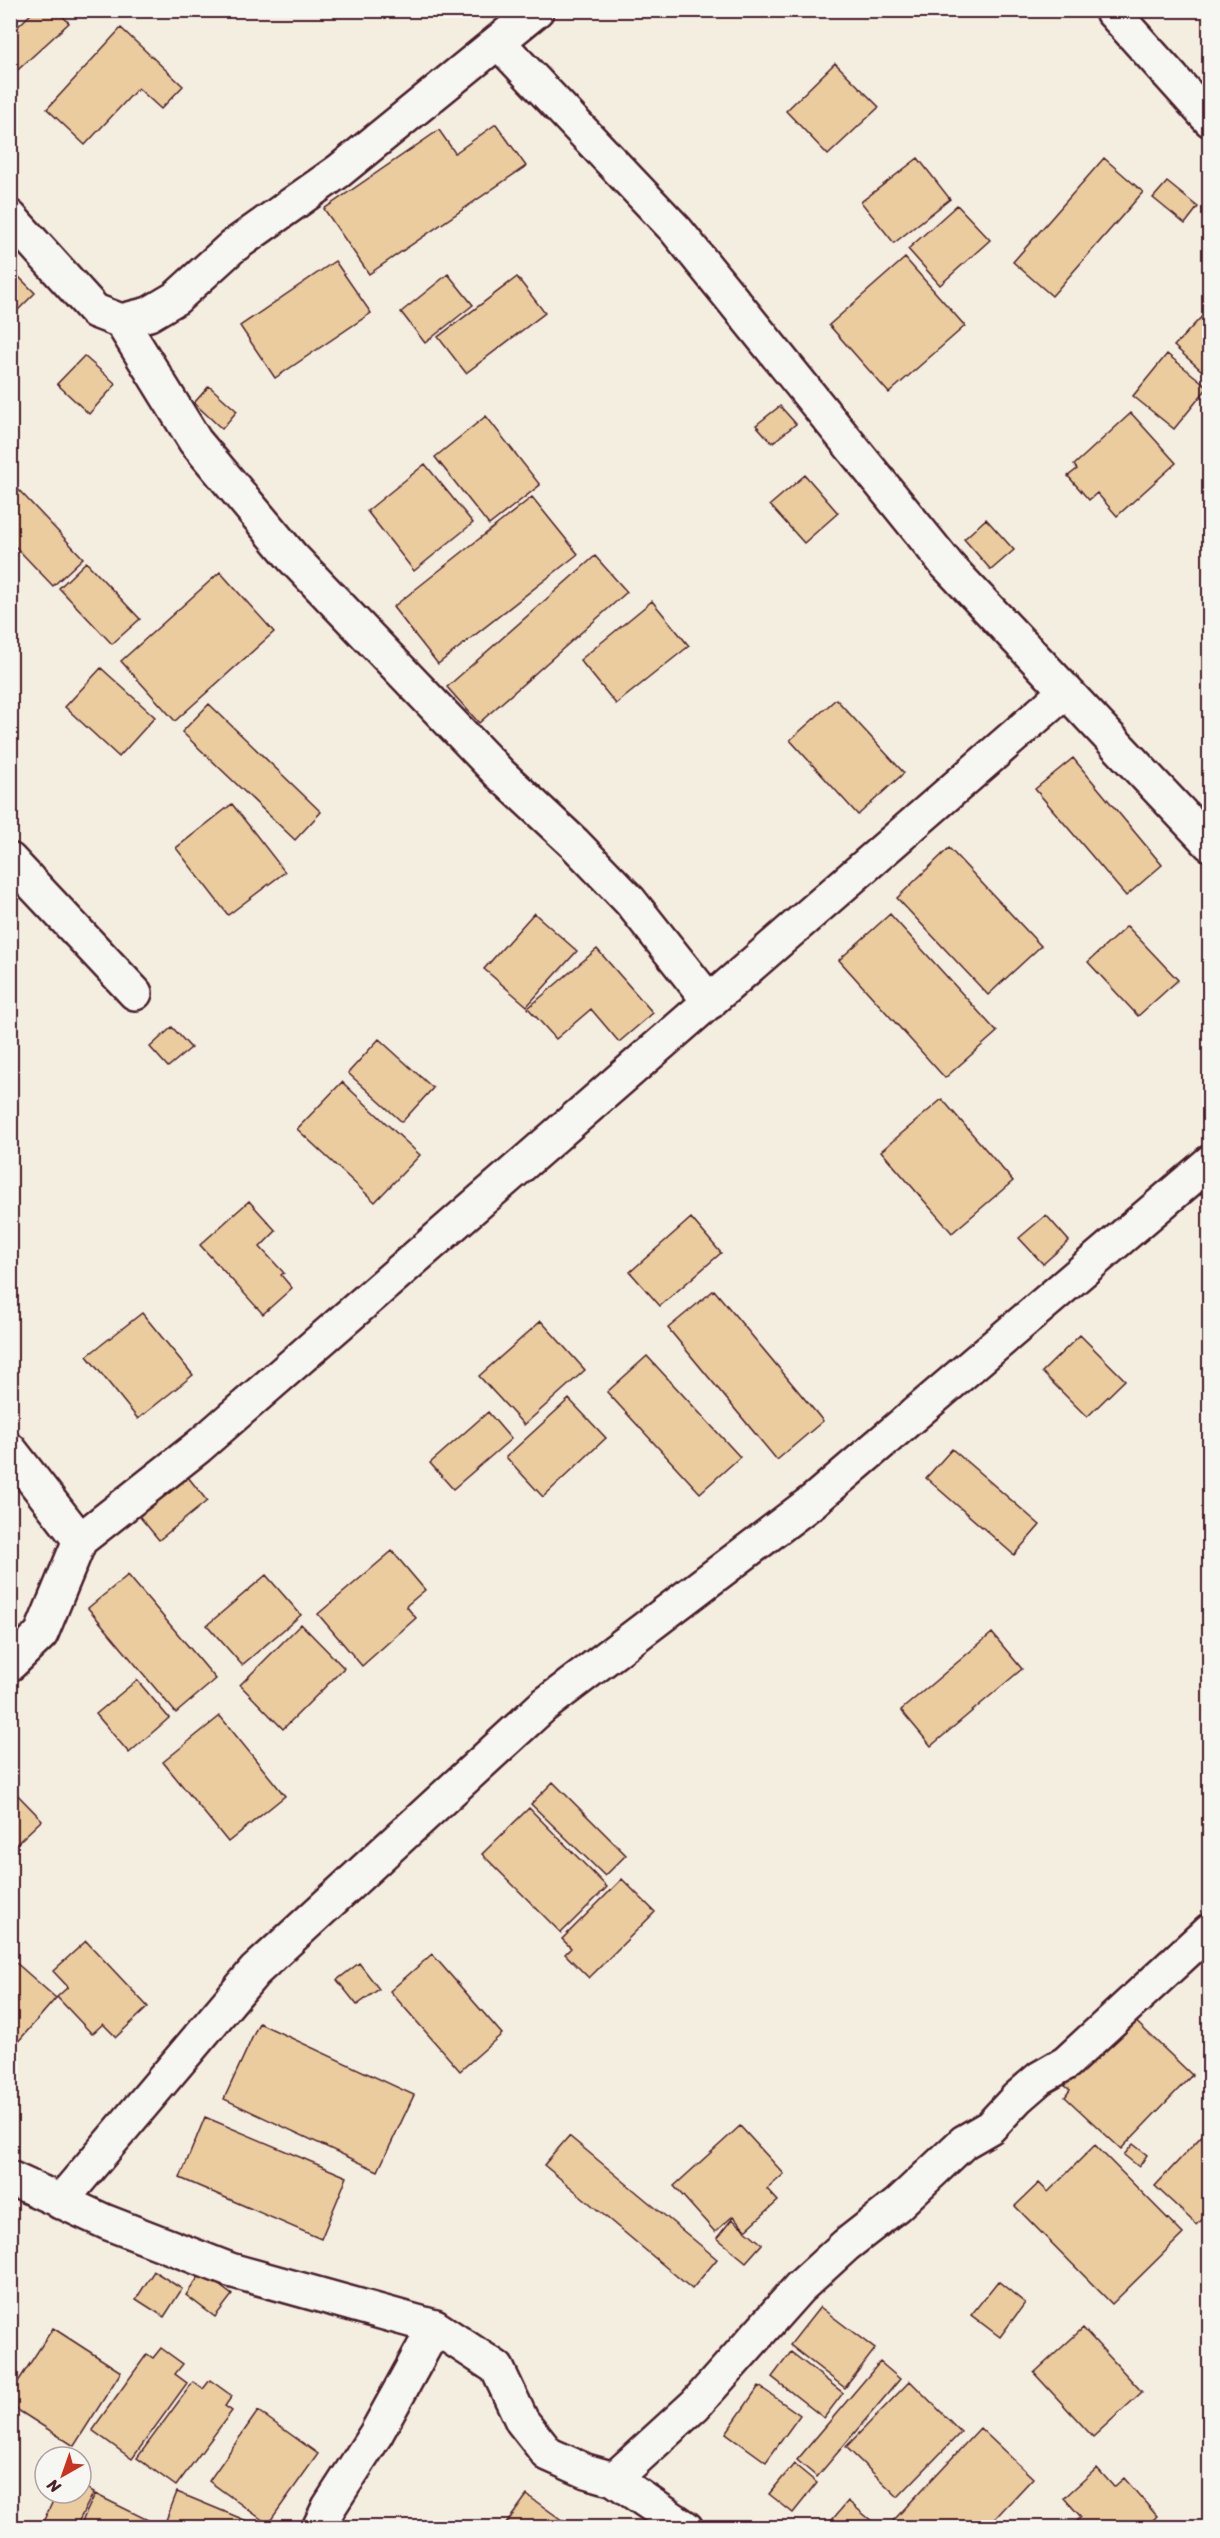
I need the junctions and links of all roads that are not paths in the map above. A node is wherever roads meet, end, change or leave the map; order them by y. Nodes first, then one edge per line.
1 (537, 10) edge
2 (1111, 10) edge
3 (498, 42) junction
4 (1209, 120) edge
5 (10, 217) edge
6 (121, 321) junction
7 (1066, 691) junction
8 (1209, 844) edge
9 (10, 860) edge
10 (135, 993) dead end
11 (710, 1002) junction
12 (1208, 1165) edge
13 (10, 1450) edge
14 (80, 1540) junction
15 (10, 1664) edge
16 (1209, 1930) edge
17 (10, 2178) edge
18 (60, 2202) junction
19 (435, 2327) junction
20 (614, 2479) junction
21 (319, 2528) edge
22 (686, 2528) edge

1 - 3 street
2 - 4 street
3 - 6 street
3 - 7 street
5 - 6 street
6 - 11 street
7 - 8 street
7 - 11 street
9 - 10 street
11 - 14 street
12 - 18 street
13 - 14 street
14 - 15 street
16 - 20 street
17 - 18 street
18 - 19 street
19 - 20 street
19 - 21 street
20 - 22 street

